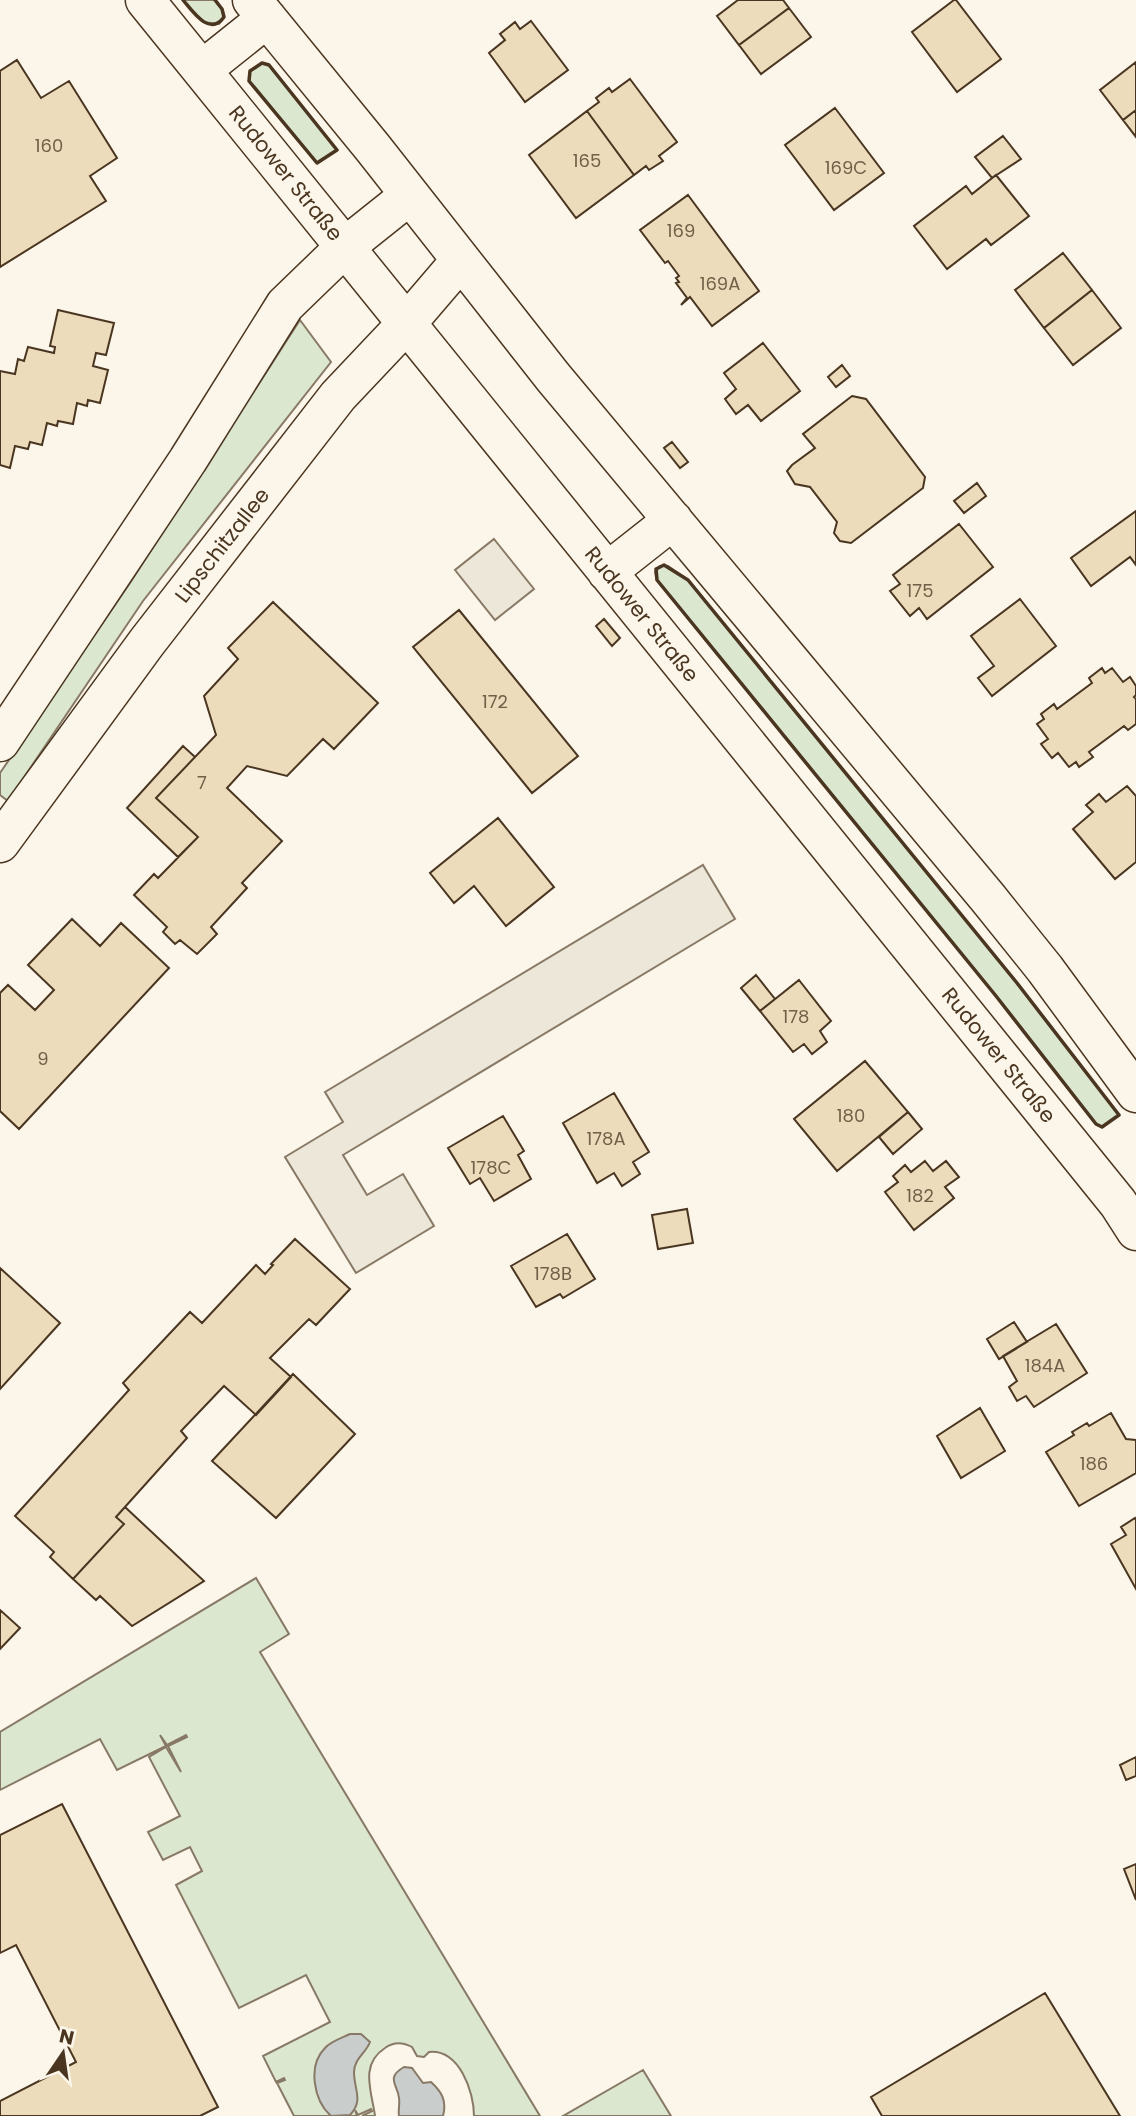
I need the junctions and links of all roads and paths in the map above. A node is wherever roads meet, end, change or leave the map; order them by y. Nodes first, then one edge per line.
1 (145, 0) edge
2 (260, 9) edge
3 (202, 70) junction
4 (410, 195) junction
5 (346, 246) junction
6 (461, 260) junction
7 (407, 323) junction
8 (673, 520) junction
9 (607, 572) junction
10 (0, 742) edge
11 (0, 843) edge
12 (1136, 1093) edge
13 (1130, 1208) edge

1 - 3 main road, Rudower Straße
2 - 3 main road
2 - 4 main road
3 - 5 main road, Rudower Straße
4 - 5 main road
4 - 6 main road
5 - 7 main road, Rudower Straße
5 - 10 main road
6 - 7 main road, Lipschitzallee
6 - 8 main road
7 - 9 main road, Rudower Straße
7 - 11 main road, Lipschitzallee
8 - 9 main road
8 - 12 main road
9 - 13 main road, Rudower Straße

